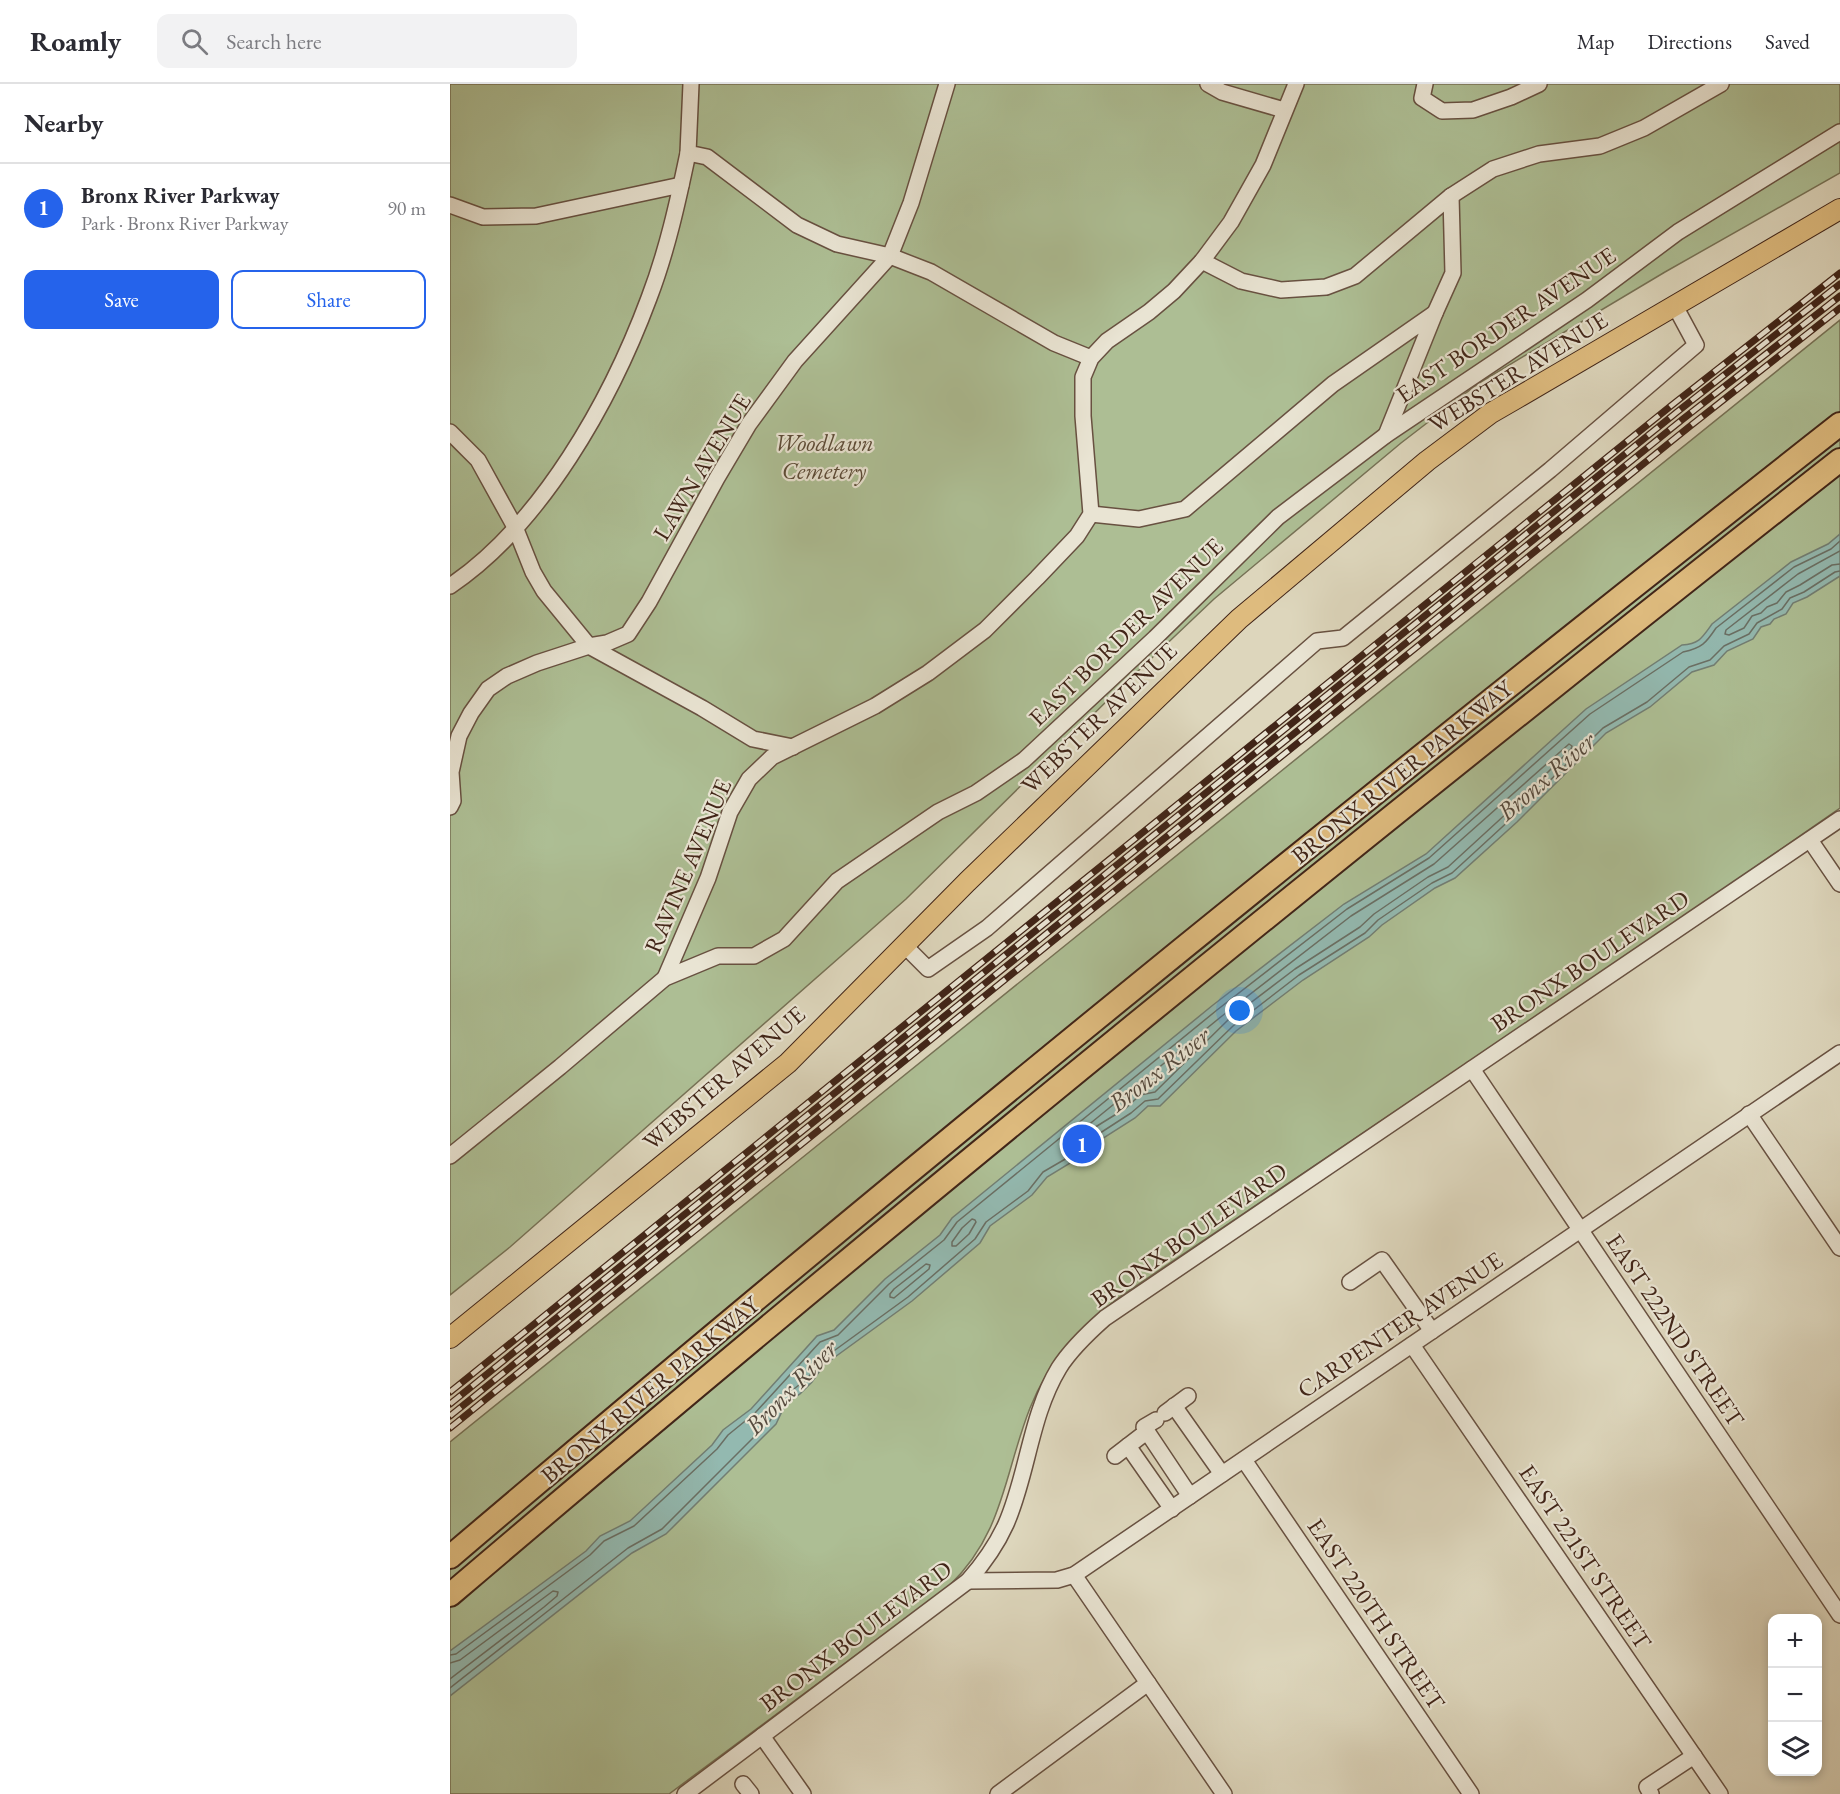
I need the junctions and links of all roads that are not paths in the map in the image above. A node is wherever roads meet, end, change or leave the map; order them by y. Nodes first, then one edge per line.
1 (691, 84) edge
2 (947, 84) edge
3 (1208, 84) edge
4 (1296, 84) edge
5 (1425, 84) edge
6 (1539, 84) edge
7 (1721, 84) edge
8 (1284, 110) junction
9 (1840, 132) edge
10 (688, 153) junction
11 (681, 185) junction
12 (1451, 196) junction
13 (450, 205) edge
14 (1840, 208) edge
15 (890, 256) junction
16 (1202, 261) junction
17 (1675, 306) junction
18 (1435, 313) junction
19 (1091, 358) junction
20 (1840, 424) edge
21 (450, 432) edge
22 (1386, 435) junction
23 (1840, 460) edge
24 (1091, 514) junction
25 (515, 527) junction
26 (450, 586) edge
27 (589, 646) junction
28 (793, 747) junction
29 (450, 807) edge
30 (1840, 819) edge
31 (1810, 840) junction
32 (1840, 884) edge
33 (904, 945) junction
34 (665, 978) junction
35 (1840, 1053) edge
36 (1472, 1070) junction
37 (1749, 1114) junction
38 (450, 1156) edge
39 (1581, 1229) junction
40 (1840, 1248) edge
41 (1350, 1282) dead end
42 (1432, 1331) junction
43 (450, 1338) edge
44 (1412, 1345) junction
45 (1188, 1396) dead end
46 (1165, 1413) junction
47 (1115, 1456) dead end
48 (1244, 1460) junction
49 (1222, 1474) junction
50 (1190, 1496) junction
51 (1172, 1509) junction
52 (450, 1557) edge
53 (1074, 1575) junction
54 (968, 1581) junction
55 (450, 1595) edge
56 (1840, 1615) edge
57 (1148, 1683) junction
58 (762, 1736) junction
59 (1694, 1756) junction
60 (685, 1794) edge
61 (803, 1794) edge
62 (998, 1794) edge
63 (1224, 1794) edge
64 (1471, 1794) edge
65 (1651, 1794) edge
66 (1720, 1794) edge

1 - 10 street
2 - 15 street, LAWN AVENUE
3 - 8 street
4 - 8 street
5 - 6 street
7 - 12 street
8 - 16 street
9 - 22 street, EAST BORDER AVENUE
10 - 11 street
10 - 15 street
11 - 13 street
11 - 25 street
12 - 16 street
12 - 18 street
14 - 17 main road, WEBSTER AVENUE
15 - 19 street
15 - 27 street, LAWN AVENUE
16 - 19 street
17 - 33 main road, WEBSTER AVENUE
17 - 33 street
18 - 22 street
18 - 24 street
19 - 24 street
20 - 52 highway, BRONX RIVER PARKWAY
21 - 25 street
22 - 34 street, EAST BORDER AVENUE
23 - 55 highway, BRONX RIVER PARKWAY
24 - 28 street, RAVINE AVENUE
25 - 26 street
25 - 27 street
27 - 28 street
27 - 29 street, LAWN AVENUE
28 - 34 street, RAVINE AVENUE
30 - 31 street, BRONX BOULEVARD
31 - 32 street
31 - 36 street, BRONX BOULEVARD
33 - 43 main road, WEBSTER AVENUE
34 - 38 street, EAST BORDER AVENUE
35 - 37 street, CARPENTER AVENUE
36 - 39 street, EAST 222ND STREET
36 - 54 street, BRONX BOULEVARD
37 - 39 street, CARPENTER AVENUE
37 - 40 street
39 - 42 street, CARPENTER AVENUE
39 - 56 street, EAST 222ND STREET
41 - 42 street
42 - 44 street, CARPENTER AVENUE
44 - 48 street, CARPENTER AVENUE
44 - 59 street, EAST 221ST STREET
45 - 46 street
46 - 49 street
46 - 50 street
47 - 51 street
48 - 49 street, CARPENTER AVENUE
48 - 64 street, EAST 220TH STREET
49 - 50 street, CARPENTER AVENUE
50 - 51 street, CARPENTER AVENUE
51 - 53 street, CARPENTER AVENUE
53 - 54 street, CARPENTER AVENUE
53 - 57 street
54 - 58 street, BRONX BOULEVARD
57 - 62 street
57 - 63 street
58 - 60 street, BRONX BOULEVARD
58 - 61 street
59 - 65 street
59 - 66 street, EAST 221ST STREET

